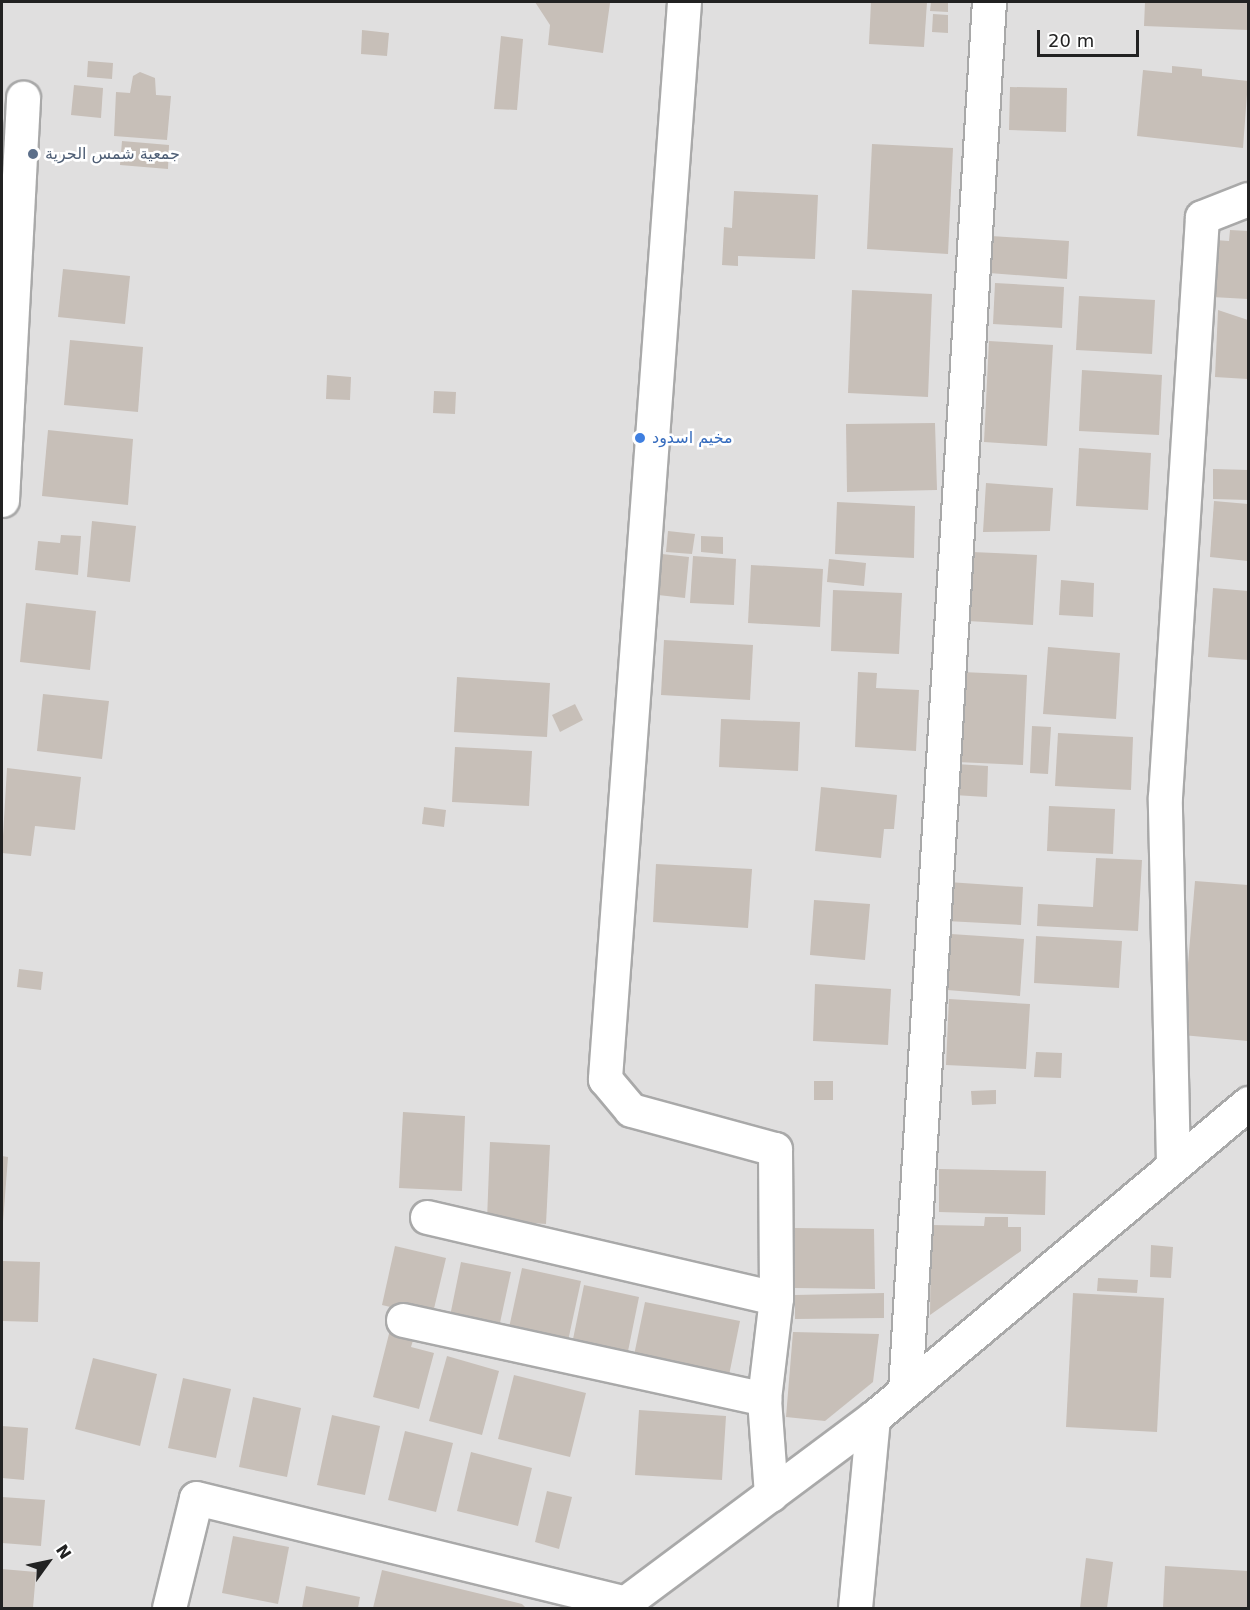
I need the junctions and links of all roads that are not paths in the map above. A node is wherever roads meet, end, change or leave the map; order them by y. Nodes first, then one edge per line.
1 (684, 2) edge
2 (989, 2) edge
3 (23, 98) dead end
4 (1248, 199) edge
5 (4, 389) edge
6 (2, 500) edge
7 (1248, 1103) edge
8 (1173, 1163) junction
9 (427, 1217) dead end
10 (776, 1298) junction
11 (403, 1320) dead end
12 (905, 1390) junction
13 (764, 1399) junction
14 (873, 1418) junction
15 (771, 1495) junction
16 (622, 1606) edge
17 (170, 1608) edge
18 (855, 1608) edge

1 - 10 street
2 - 12 street
3 - 5 street
4 - 8 street
5 - 6 street
7 - 8 street
8 - 12 street
9 - 10 street
10 - 13 street
11 - 13 street
12 - 14 street
13 - 15 street
14 - 15 street
14 - 18 street
15 - 16 street
16 - 17 street

